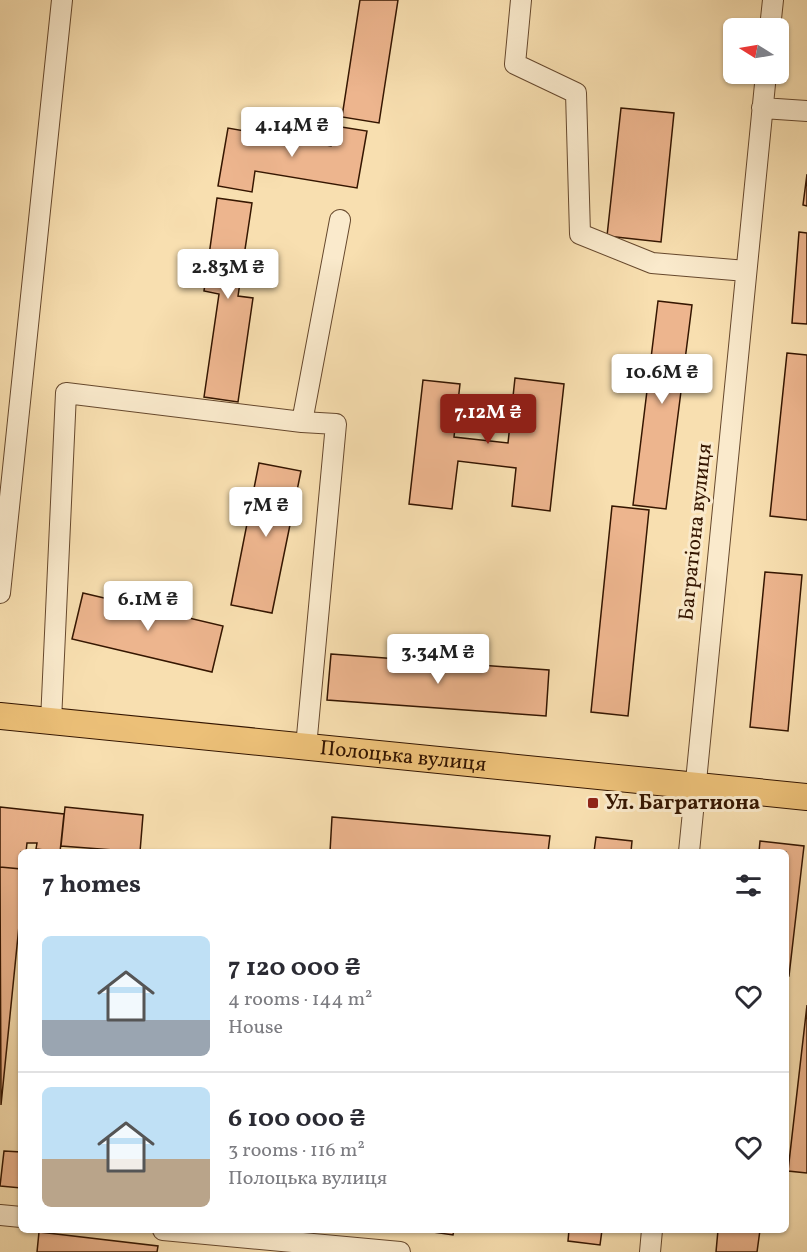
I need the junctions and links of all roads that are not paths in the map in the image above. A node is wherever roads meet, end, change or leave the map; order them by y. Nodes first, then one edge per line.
1 (62, 0) edge
2 (521, 0) edge
3 (773, 0) edge
4 (771, 18) edge
5 (765, 84) edge
6 (762, 108) junction
7 (807, 111) edge
8 (340, 220) dead end
9 (746, 271) junction
10 (302, 422) junction
11 (0, 593) edge
12 (0, 716) edge
13 (51, 721) junction
14 (306, 747) junction
15 (696, 786) junction
16 (807, 798) edge
17 (689, 849) edge
18 (0, 1215) edge
19 (18, 1217) edge
20 (195, 1233) edge
21 (652, 1233) edge
22 (400, 1252) edge
23 (650, 1252) edge

1 - 11 street
2 - 9 street
3 - 4 street
5 - 6 street, Багратіона вулиця
6 - 7 street
6 - 9 street, Багратіона вулиця
8 - 10 street
9 - 15 street, Багратіона вулиця
10 - 13 street
10 - 14 street
12 - 13 main road, Полоцька вулиця
13 - 14 main road, Полоцька вулиця
14 - 15 main road, Полоцька вулиця
15 - 16 main road, Полоцька вулиця
15 - 17 street, Багратіона вулиця
18 - 19 street
20 - 22 street
21 - 23 street

